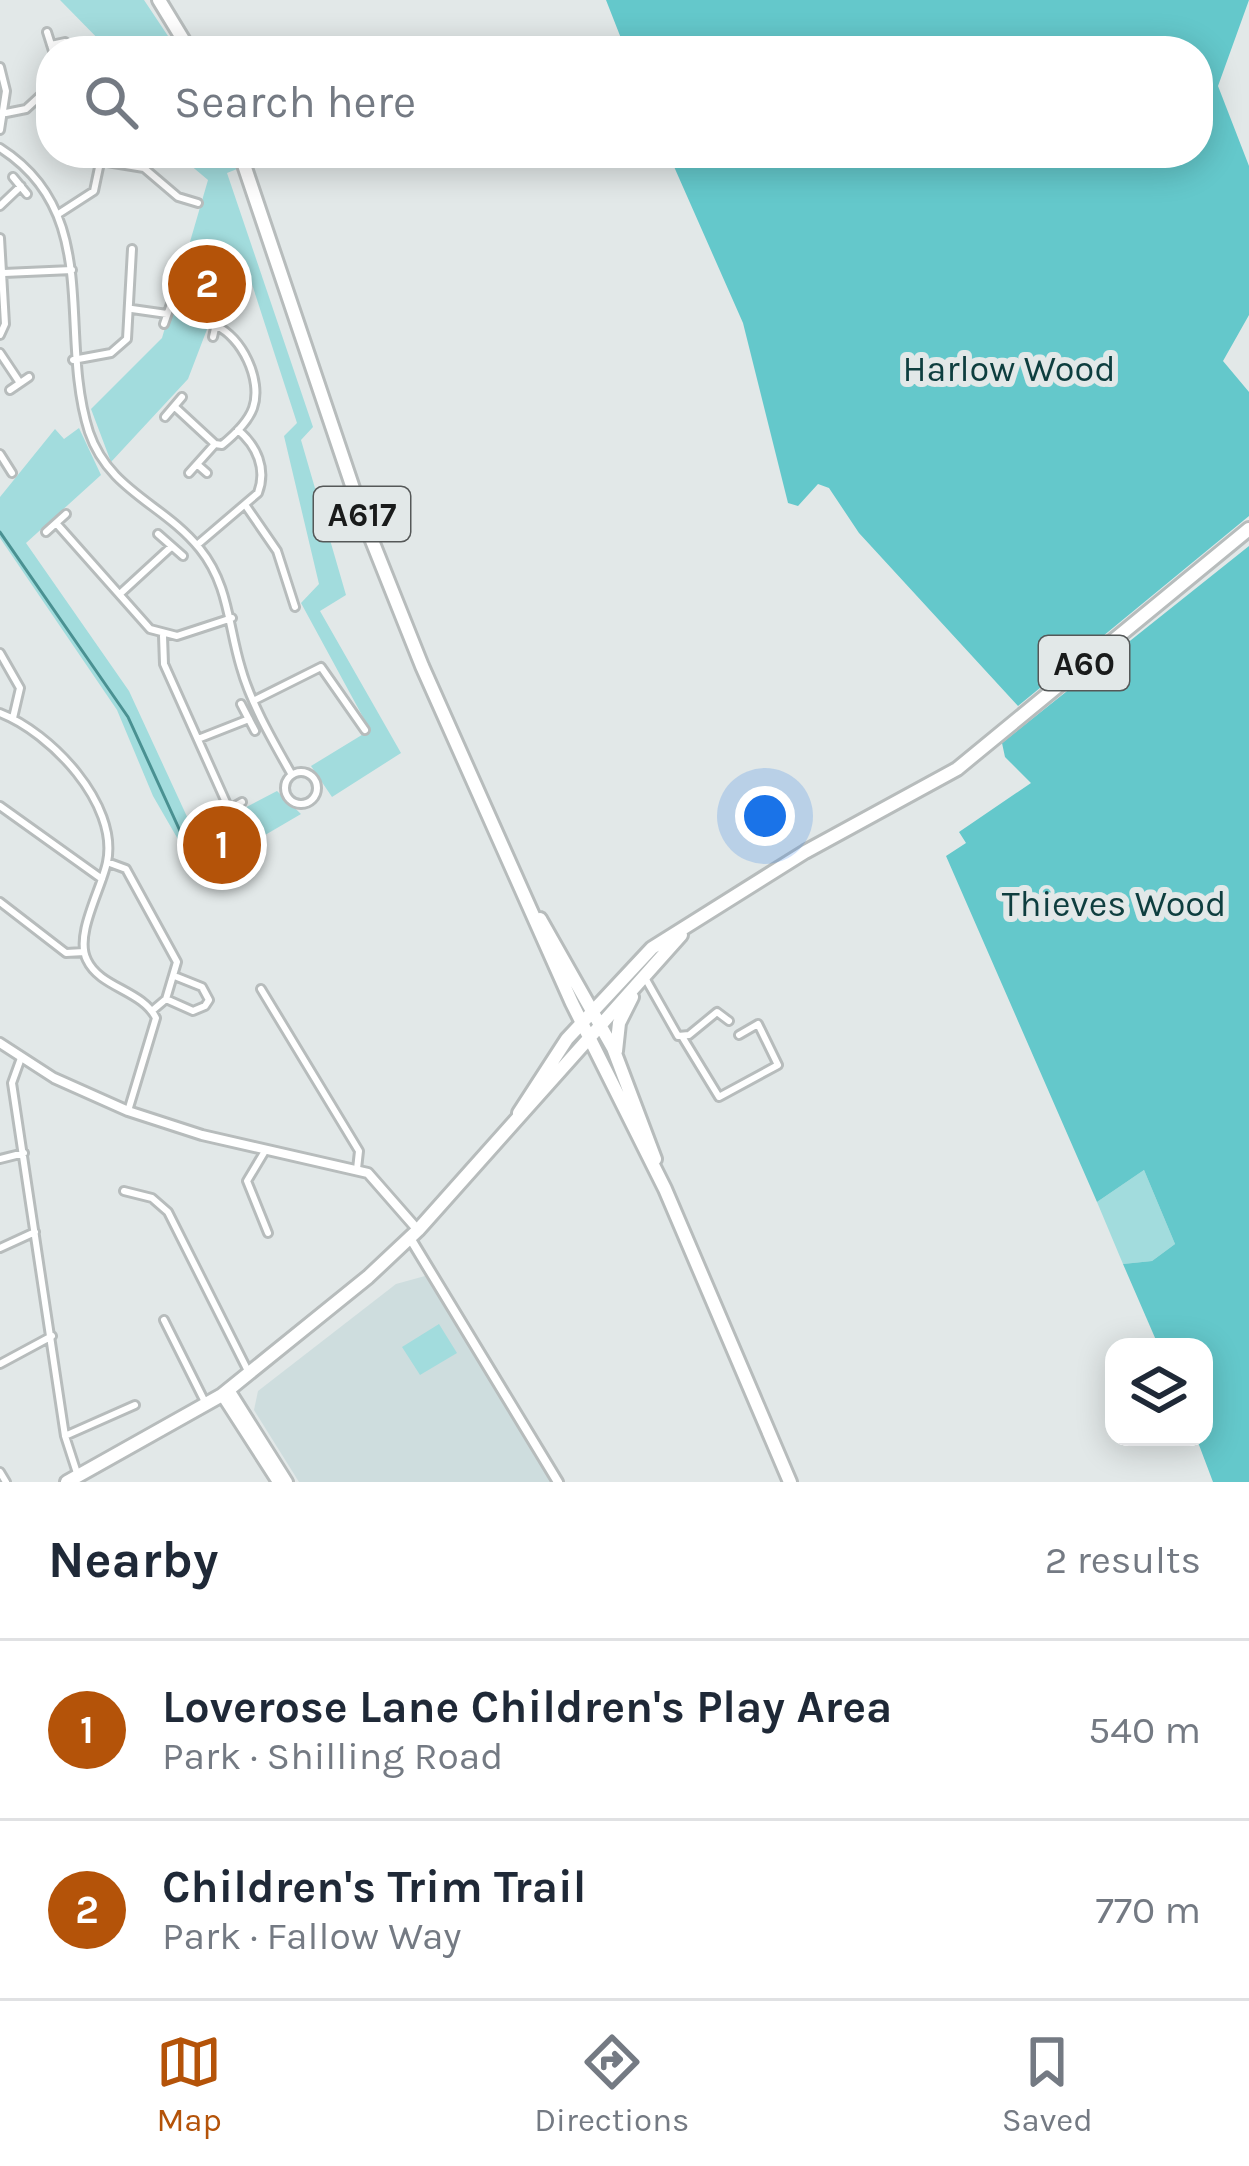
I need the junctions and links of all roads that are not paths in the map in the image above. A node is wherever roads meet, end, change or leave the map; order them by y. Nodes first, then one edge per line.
1 (160, 0) edge
2 (47, 32) dead end
3 (48, 36) edge
4 (181, 36) edge
5 (0, 67) edge
6 (36, 100) edge
7 (6, 112) junction
8 (0, 130) edge
9 (0, 148) edge
10 (99, 168) edge
11 (144, 168) edge
12 (245, 168) edge
13 (13, 177) dead end
14 (20, 186) junction
15 (27, 194) dead end
16 (0, 206) edge
17 (196, 213) dead end
18 (59, 214) junction
19 (0, 238) edge
20 (132, 249) dead end
21 (72, 271) junction
22 (4, 273) junction
23 (2, 284) edge
24 (172, 301) dead end
25 (132, 308) junction
26 (218, 315) dead end
27 (216, 326) junction
28 (0, 335) edge
29 (213, 338) dead end
30 (0, 353) edge
31 (73, 360) junction
32 (29, 377) dead end
33 (20, 383) junction
34 (10, 390) dead end
35 (182, 398) dead end
36 (175, 407) junction
37 (165, 417) dead end
38 (238, 430) junction
39 (214, 444) junction
40 (0, 454) edge
41 (198, 465) junction
42 (207, 472) dead end
43 (12, 473) dead end
44 (189, 473) dead end
45 (246, 506) junction
46 (66, 514) dead end
47 (56, 523) junction
48 (1249, 529) edge
49 (46, 532) dead end
50 (158, 534) dead end
51 (197, 545) junction
52 (171, 547) junction
53 (183, 556) dead end
54 (122, 592) junction
55 (295, 607) dead end
56 (232, 618) junction
57 (163, 635) junction
58 (0, 653) edge
59 (255, 700) junction
60 (241, 704) dead end
61 (0, 713) edge
62 (13, 718) junction
63 (249, 719) junction
64 (365, 730) dead end
65 (255, 731) dead end
66 (198, 739) junction
67 (292, 775) junction
68 (242, 802) dead end
69 (0, 806) edge
70 (229, 809) junction
71 (219, 815) dead end
72 (107, 862) junction
73 (102, 879) junction
74 (0, 902) edge
75 (532, 909) junction
76 (559, 946) junction
77 (84, 952) junction
78 (638, 970) junction
79 (176, 977) junction
80 (614, 984) junction
81 (261, 989) dead end
82 (166, 998) junction
83 (152, 1010) junction
84 (729, 1021) dead end
85 (591, 1023) junction
86 (739, 1035) dead end
87 (683, 1038) junction
88 (0, 1043) edge
89 (615, 1054) junction
90 (21, 1058) junction
91 (128, 1111) junction
92 (519, 1113) junction
93 (267, 1149) junction
94 (23, 1153) junction
95 (0, 1160) edge
96 (357, 1169) junction
97 (665, 1190) junction
98 (124, 1192) dead end
99 (36, 1232) junction
100 (268, 1233) dead end
101 (414, 1234) junction
102 (0, 1248) edge
103 (164, 1319) dead end
104 (52, 1336) junction
105 (0, 1364) edge
106 (249, 1375) junction
107 (225, 1392) junction
108 (135, 1405) dead end
109 (206, 1405) junction
110 (65, 1436) junction
111 (0, 1472) edge
112 (73, 1479) edge
113 (6, 1482) edge
114 (278, 1482) edge
115 (287, 1482) edge
116 (558, 1482) edge
117 (790, 1482) edge

1 - 4 highway
2 - 3 street
5 - 7 street
6 - 7 street
7 - 8 street
9 - 18 street
10 - 18 street
11 - 17 street
12 - 75 highway, A617
13 - 14 street
14 - 15 street
14 - 16 street
18 - 21 street
19 - 22 street
20 - 25 street
21 - 22 street
21 - 31 street
22 - 23 street
23 - 28 street
24 - 25 street
25 - 31 street
26 - 27 street
27 - 29 street
27 - 38 street
30 - 33 street
31 - 51 street
32 - 33 street
33 - 34 street
35 - 36 street
36 - 37 street
36 - 39 street
38 - 39 street
38 - 45 street
39 - 41 street
40 - 43 street
41 - 42 street
41 - 44 street
45 - 51 street
45 - 55 street
46 - 47 street
47 - 49 street
47 - 54 street
48 - 78 highway, A60
50 - 52 street
51 - 56 street
52 - 53 street
52 - 54 street
54 - 57 street
56 - 57 street
56 - 59 street
57 - 66 street
58 - 62 street
59 - 64 street
59 - 67 street
60 - 63 street
61 - 62 street
62 - 72 street
63 - 65 street
63 - 66 street
66 - 70 street
67 - 67 street
68 - 70 street
69 - 73 street
70 - 71 street
72 - 73 street
72 - 79 street
73 - 77 street
74 - 77 street
75 - 76 highway, A617
75 - 85 highway, A617
76 - 80 highway
76 - 85 highway
77 - 83 street
78 - 80 highway, A60
78 - 85 highway, A60
78 - 87 street
78 - 89 highway
79 - 82 street
79 - 82 street
80 - 85 highway, A60
81 - 96 street
82 - 83 street
83 - 91 street
84 - 87 street
85 - 89 highway, A617
85 - 92 highway, A60
85 - 92 highway, A60
85 - 97 highway, A617
86 - 87 street
88 - 90 street
89 - 97 highway, A617
90 - 91 street
90 - 94 street
91 - 93 street
92 - 101 highway, A60
93 - 96 street
93 - 100 street
94 - 95 street
94 - 99 street
96 - 101 street
97 - 117 highway, A617
98 - 106 street
99 - 102 street
99 - 104 street
101 - 106 highway, A60
101 - 116 street
103 - 109 street
104 - 105 street
104 - 110 street
106 - 107 highway, A60
107 - 109 highway, A60
107 - 114 main road
107 - 115 main road
108 - 110 street
109 - 112 highway, A60
110 - 112 street
111 - 113 street

